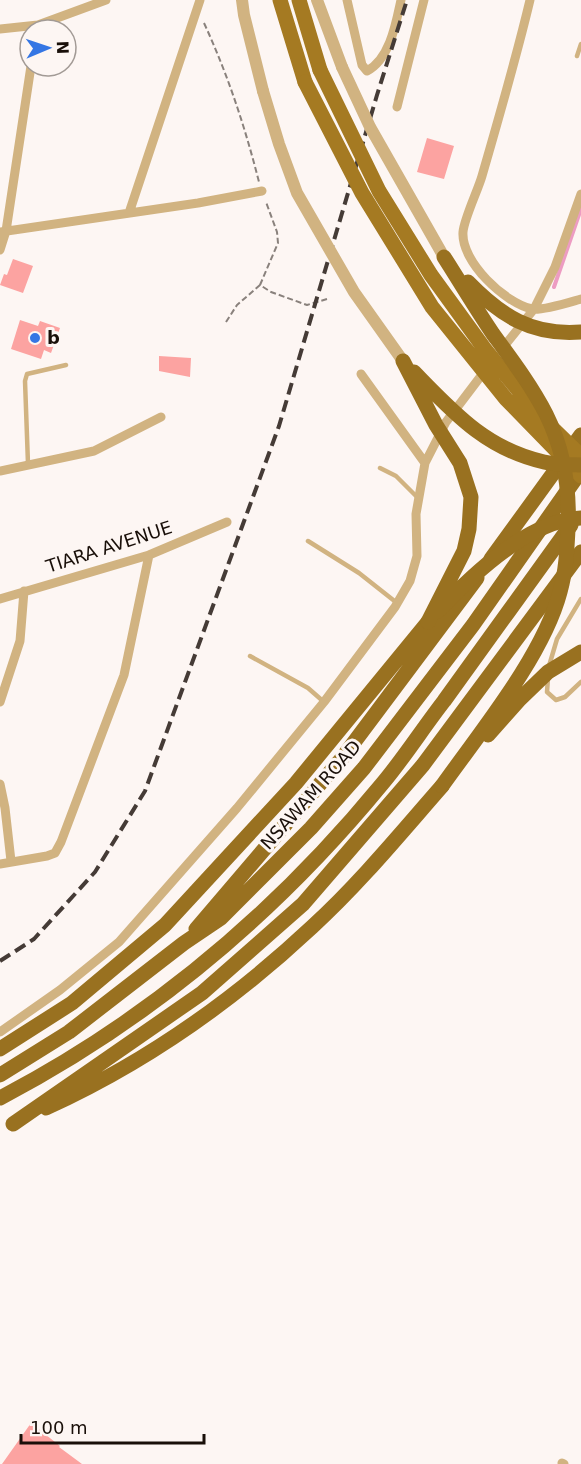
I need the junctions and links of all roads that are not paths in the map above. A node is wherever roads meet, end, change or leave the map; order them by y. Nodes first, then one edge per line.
1 (106, 0) edge
2 (200, 0) edge
3 (242, 0) edge
4 (280, 0) edge
5 (300, 0) edge
6 (317, 0) edge
7 (347, 0) edge
8 (401, 0) edge
9 (424, 0) edge
10 (530, 0) edge
11 (61, 18) edge
12 (396, 18) junction
13 (417, 23) junction
14 (18, 28) edge
15 (0, 29) edge
16 (581, 44) edge
17 (577, 56) dead end
18 (29, 78) edge
19 (397, 107) dead end
20 (262, 191) road end
21 (581, 194) edge
22 (129, 213) junction
23 (3, 232) edge
24 (0, 250) edge
25 (444, 257) junction
26 (581, 299) edge
27 (534, 309) junction
28 (581, 332) edge
29 (403, 361) junction
30 (66, 365) dead end
31 (361, 374) dead end
32 (161, 417) dead end
33 (581, 435) edge
34 (581, 456) edge
35 (425, 463) junction
36 (28, 464) junction
37 (581, 465) edge
38 (380, 468) dead end
39 (0, 471) edge
40 (581, 474) edge
41 (418, 499) junction
42 (581, 512) edge
43 (581, 518) edge
44 (227, 522) dead end
45 (308, 541) dead end
46 (581, 552) edge
47 (149, 555) junction
48 (24, 591) junction
49 (0, 599) edge
50 (581, 599) edge
51 (398, 603) junction
52 (428, 621) junction
53 (581, 652) edge
54 (250, 656) dead end
55 (581, 682) edge
56 (0, 702) edge
57 (324, 702) junction
58 (0, 784) edge
59 (442, 786) junction
60 (11, 861) junction
61 (0, 864) edge
62 (184, 943) junction
63 (0, 1032) edge
64 (0, 1049) edge
65 (0, 1075) edge
66 (0, 1098) edge
67 (6, 1126) edge

1 - 11 street
2 - 22 street
3 - 29 street, bridge
4 - 40 main road, bridge
5 - 34 main road, bridge
6 - 25 street, bridge
7 - 12 street
8 - 12 street
9 - 13 street
10 - 27 street
12 - 13 street
13 - 19 street
14 - 15 street
16 - 17 lane
18 - 23 street
20 - 22 street
21 - 27 street
22 - 23 street
23 - 24 street
25 - 28 highway, bridge
25 - 59 highway, bridge
26 - 27 street
27 - 35 street
29 - 37 highway, bridge
29 - 52 highway, bridge
30 - 36 lane
31 - 35 street
32 - 36 street
33 - 62 highway
35 - 41 street
36 - 39 street
38 - 41 lane
40 - 62 highway, NSAWAM ROAD
41 - 51 street
42 - 66 highway
43 - 52 highway, bridge
44 - 47 street, TIARA AVENUE
45 - 51 lane
46 - 67 highway
47 - 48 street, TIARA AVENUE
47 - 60 street
48 - 49 street, TIARA AVENUE
48 - 56 street
50 - 55 lane
51 - 57 street
52 - 64 highway
53 - 59 highway, bridge
54 - 57 lane
57 - 63 street
58 - 60 street
59 - 67 highway
60 - 61 street
62 - 65 highway, NSAWAM ROAD

